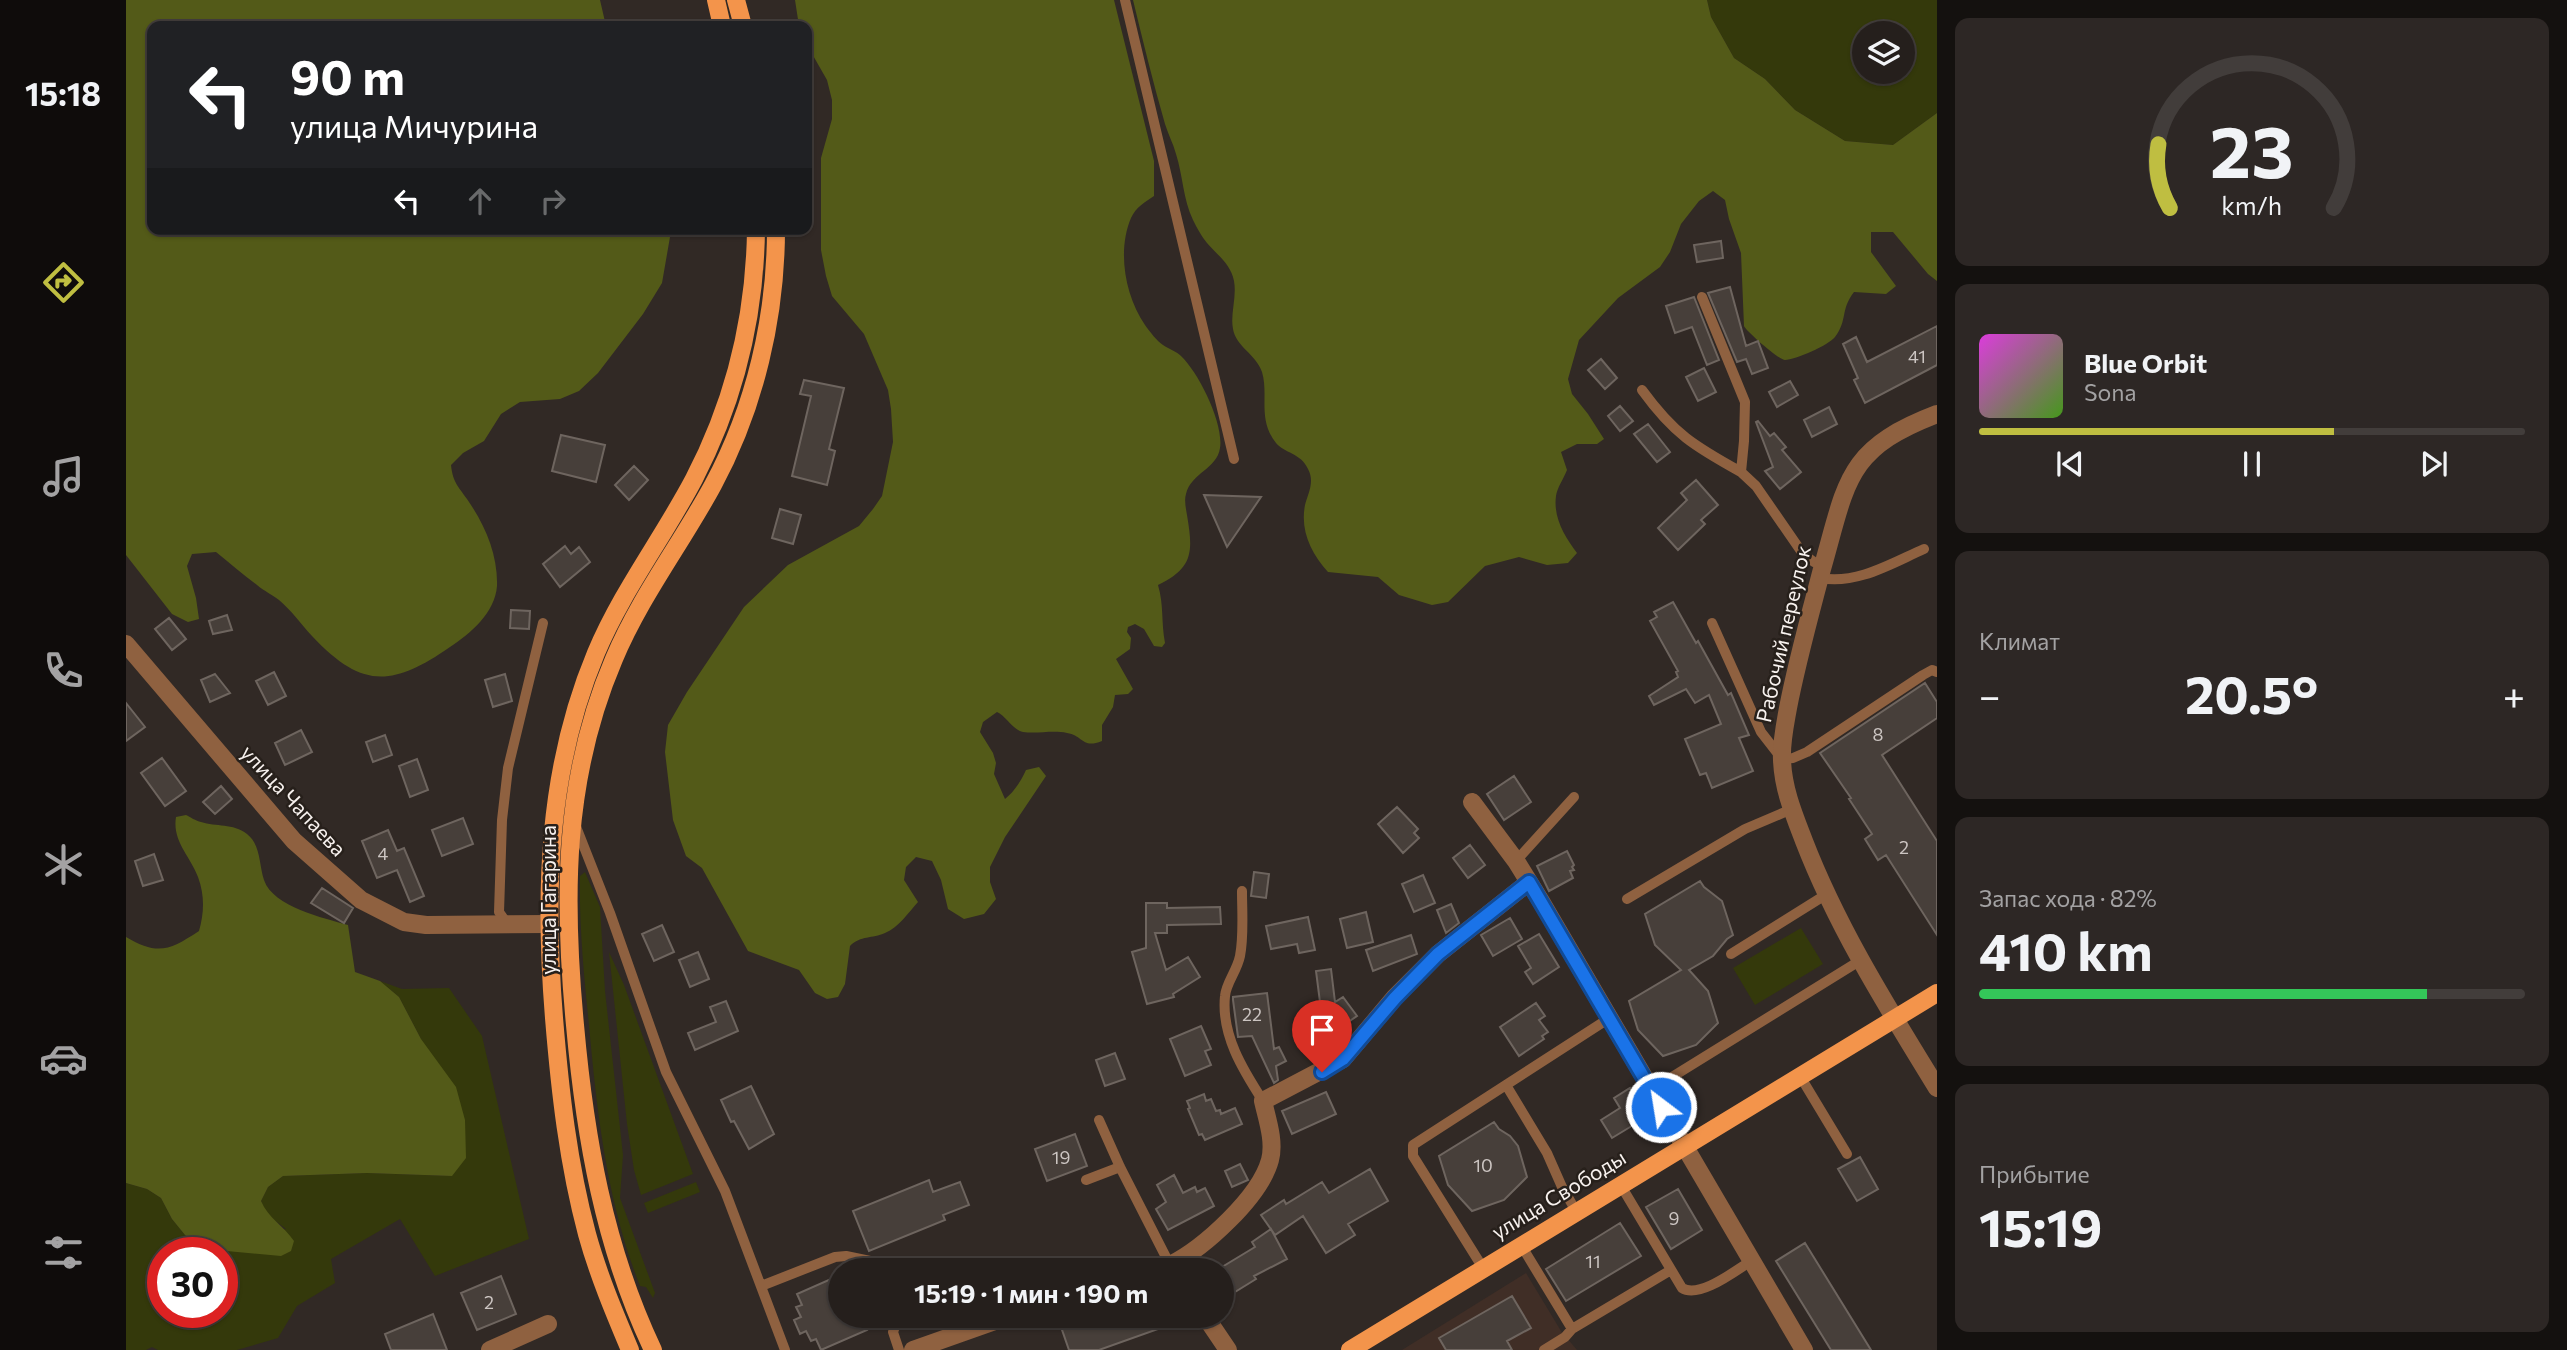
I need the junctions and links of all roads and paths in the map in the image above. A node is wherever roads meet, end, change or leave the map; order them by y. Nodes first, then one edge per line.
1 (716, 0) edge
2 (736, 0) edge
3 (1125, 0) edge
4 (721, 21) edge
5 (742, 21) edge
6 (756, 235) edge
7 (776, 235) edge
8 (1702, 297) dead end
9 (1642, 390) dead end
10 (1937, 414) edge
11 (1234, 459) dead end
12 (1741, 472) junction
13 (1924, 549) dead end
14 (1822, 571) junction
15 (543, 623) dead end
16 (1712, 623) dead end
17 (126, 644) edge
18 (1937, 672) edge
19 (1782, 759) junction
20 (1574, 797) dead end
21 (1472, 802) dead end
22 (1792, 809) junction
23 (572, 817) junction
24 (1516, 861) junction
25 (1529, 882) junction
26 (1242, 891) dead end
27 (1827, 894) junction
28 (1627, 899) dead end
29 (548, 924) junction
30 (508, 925) junction
31 (1731, 954) dead end
32 (1861, 961) junction
33 (1937, 993) edge
34 (1608, 1019) junction
35 (1895, 1019) junction
36 (1800, 1076) junction
37 (1506, 1085) junction
38 (1937, 1088) edge
39 (1651, 1090) junction
40 (1263, 1101) junction
41 (1099, 1120) dead end
42 (1684, 1146) junction
43 (1847, 1154) dead end
44 (1120, 1167) junction
45 (1086, 1180) dead end
46 (1620, 1184) junction
47 (1576, 1211) junction
48 (1521, 1245) junction
49 (830, 1258) edge
50 (856, 1258) edge
51 (1167, 1258) edge
52 (1186, 1258) edge
53 (828, 1259) edge
54 (1751, 1261) junction
55 (1483, 1268) junction
56 (1671, 1270) junction
57 (761, 1286) junction
58 (548, 1324) dead end
59 (894, 1328) edge
60 (975, 1328) edge
61 (1213, 1328) edge
62 (1572, 1329) junction
63 (1796, 1347) edge
64 (490, 1350) edge
65 (630, 1350) edge
66 (653, 1350) edge
67 (785, 1350) edge
68 (899, 1350) edge
69 (913, 1350) edge
70 (1228, 1350) edge
71 (1350, 1350) edge
72 (1544, 1350) edge

1 - 4 main road
2 - 5 main road
3 - 11 lane
6 - 29 main road, улица Гагарина
7 - 23 main road, улица Гагарина
8 - 12 lane
9 - 12 lane
10 - 14 street, Рабочий переулок
12 - 14 lane
13 - 14 lane
14 - 19 street, Рабочий переулок
15 - 30 lane
16 - 19 lane
17 - 30 street, улица Чапаева
18 - 19 lane
19 - 22 street, Рабочий переулок
20 - 24 lane
21 - 24 street
22 - 27 street, Рабочий переулок
22 - 28 lane
23 - 57 lane
23 - 66 main road, улица Гагарина
24 - 25 street
25 - 34 street
25 - 40 street
26 - 40 lane
27 - 31 lane
27 - 32 street, Рабочий переулок
29 - 30 street, улица Чапаева
29 - 65 main road, улица Гагарина
32 - 35 street, Рабочий переулок
32 - 39 lane
33 - 35 main road, улица Свободы
34 - 37 lane
34 - 39 street
35 - 36 main road, улица Свободы
35 - 38 street, Рабочий переулок
36 - 42 main road, улица Свободы
36 - 43 lane
37 - 47 lane
37 - 55 lane
39 - 42 street
40 - 52 street
41 - 44 lane
42 - 46 main road, улица Свободы
42 - 54 street
44 - 45 lane
44 - 51 lane
46 - 47 main road, улица Свободы
46 - 56 lane
47 - 48 main road, улица Свободы
48 - 55 main road, улица Свободы
48 - 62 lane
49 - 50 lane
53 - 57 lane
54 - 56 lane
54 - 63 street
55 - 71 main road, улица Свободы
56 - 62 lane
57 - 67 lane
58 - 64 street
59 - 68 lane
60 - 69 street
61 - 70 street
62 - 72 lane

